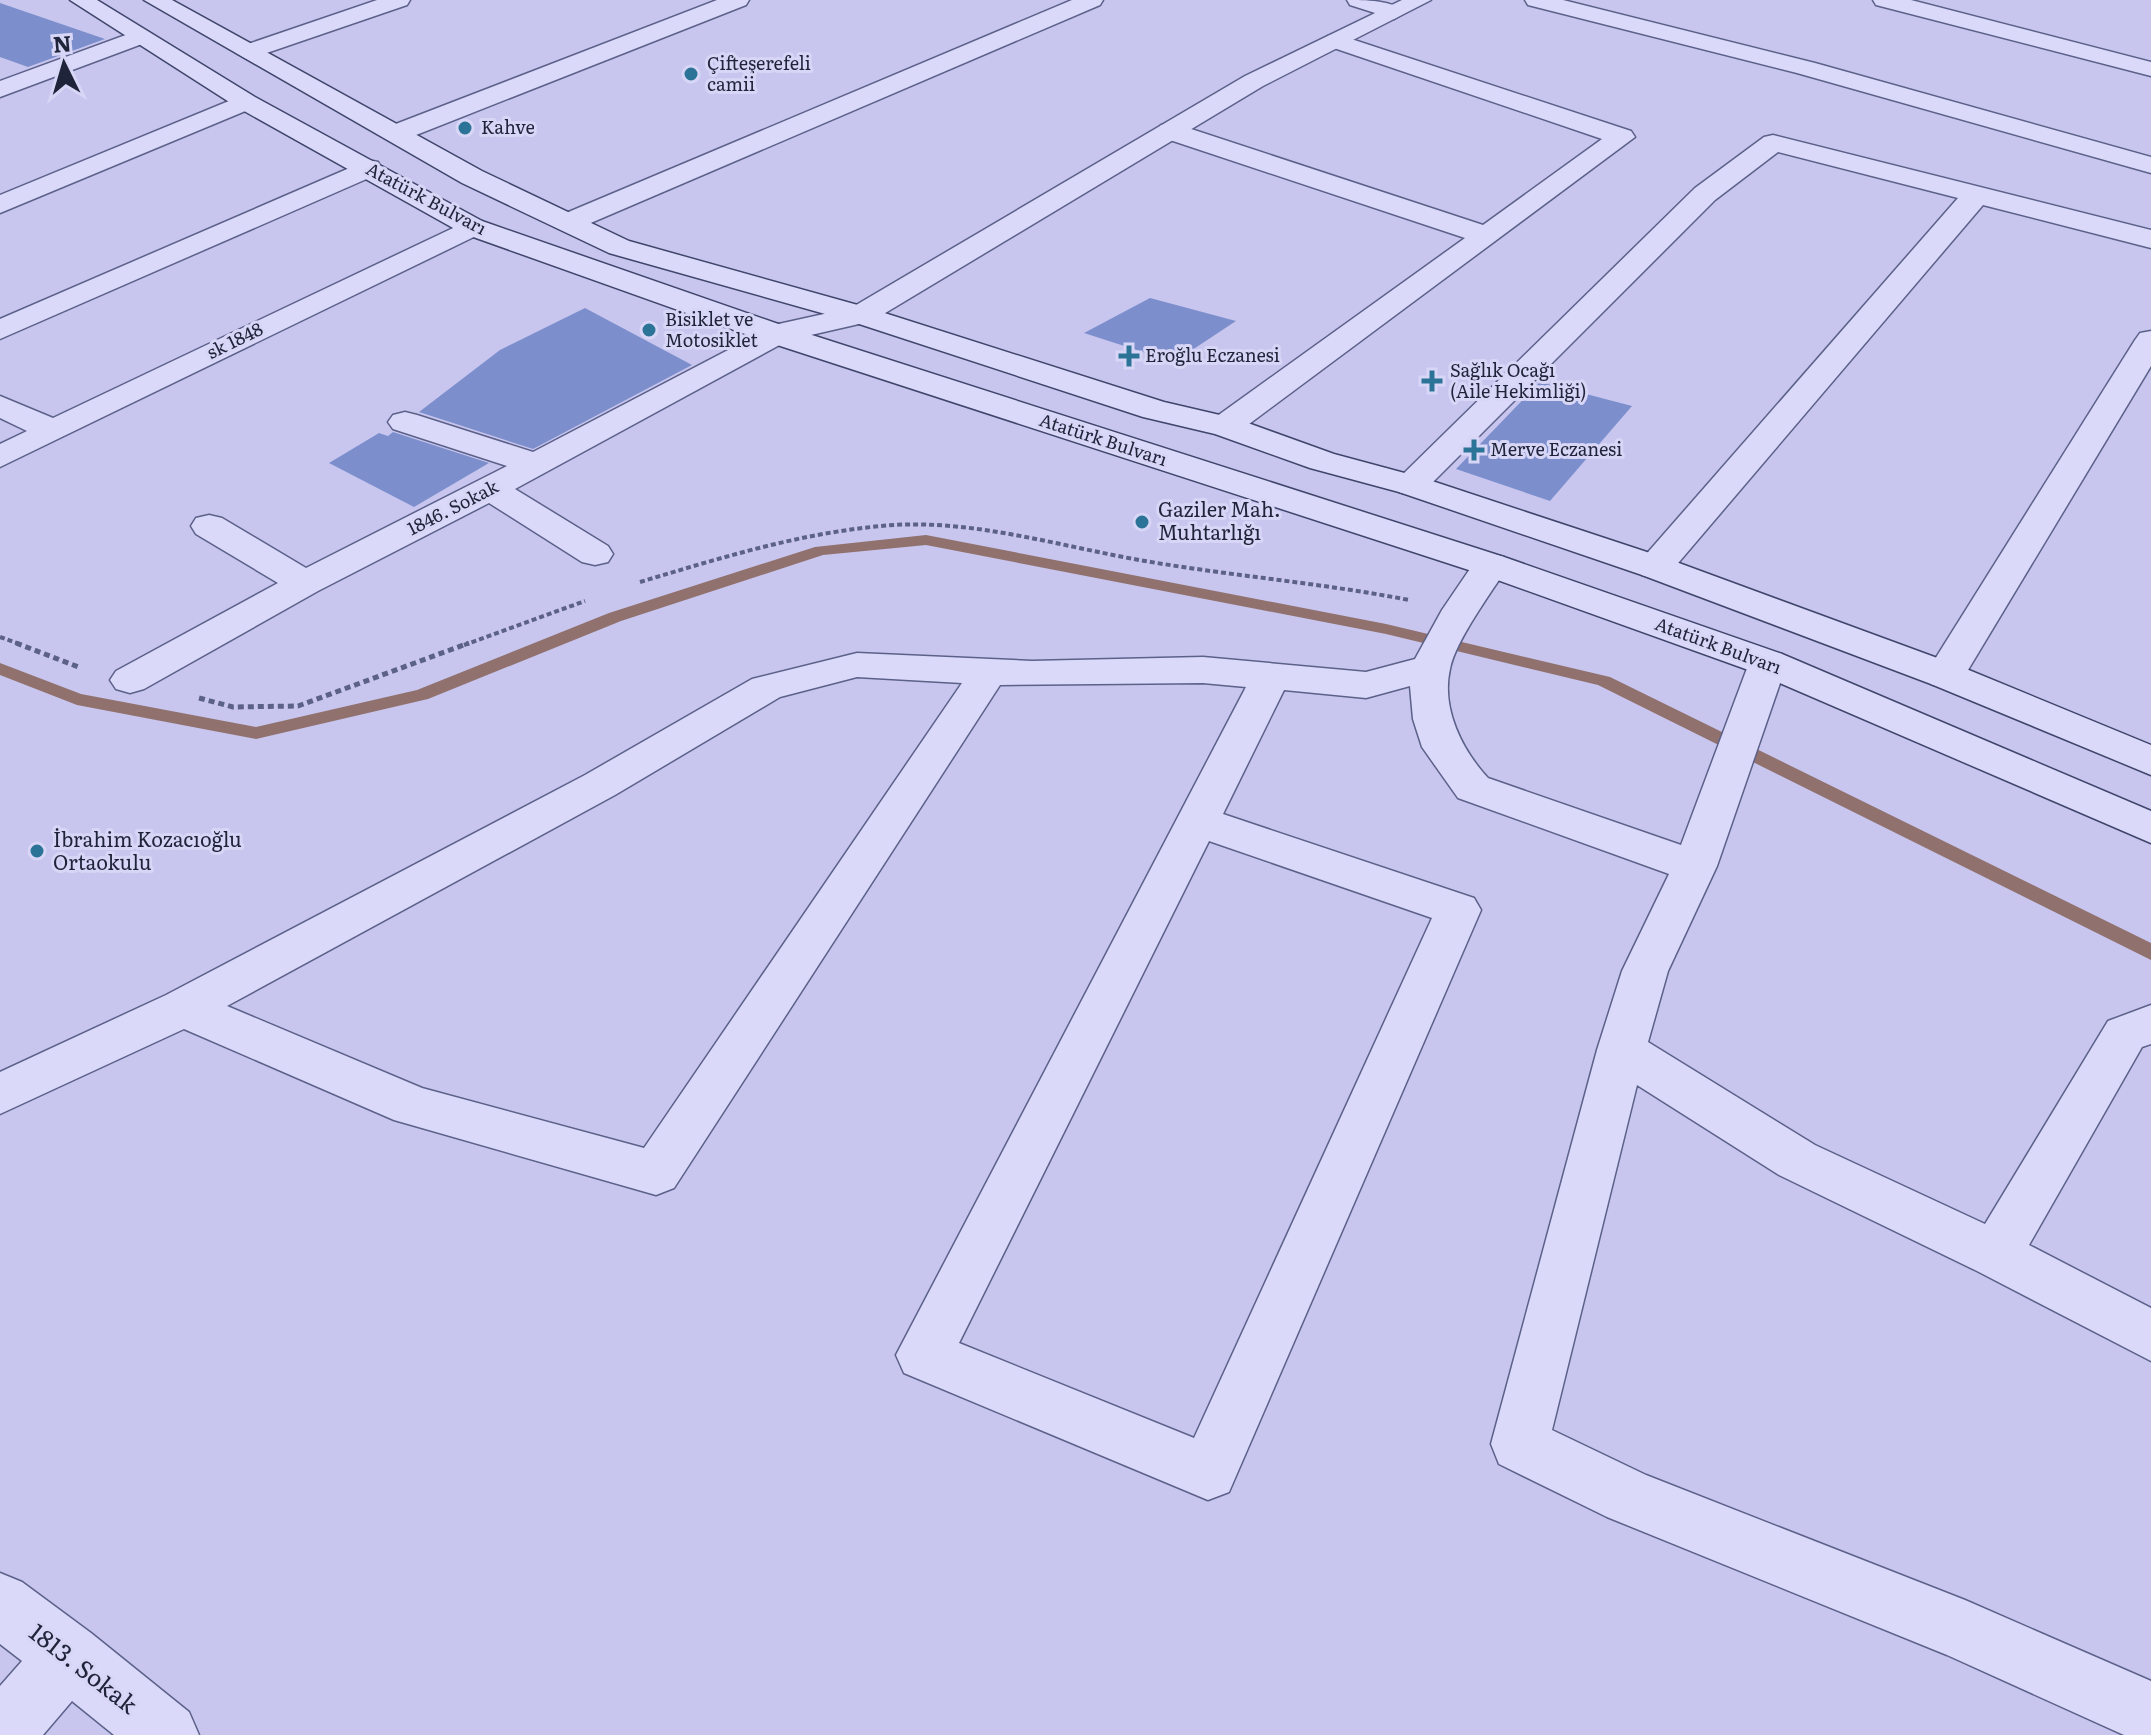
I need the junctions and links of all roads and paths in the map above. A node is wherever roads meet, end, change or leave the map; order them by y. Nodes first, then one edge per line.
1 (81, 0) edge
2 (155, 0) edge
3 (399, 0) edge
4 (738, 0) edge
5 (1092, 0) edge
6 (1358, 0) edge
7 (1420, 0) edge
8 (1536, 0) edge
9 (1884, 0) edge
10 (1025, 6) dead end
11 (1394, 12) junction
12 (1053, 17) junction
13 (142, 36) junction
14 (1336, 41) junction
15 (247, 52) junction
16 (2151, 69) edge
17 (0, 90) edge
18 (246, 102) junction
19 (1170, 131) junction
20 (397, 133) junction
21 (2151, 165) edge
22 (368, 168) junction
23 (1976, 195) junction
24 (0, 205) edge
25 (569, 222) junction
26 (472, 227) junction
27 (1485, 235) junction
28 (2151, 239) edge
29 (861, 315) junction
30 (0, 330) edge
31 (776, 334) junction
32 (2151, 340) edge
33 (0, 406) edge
34 (405, 422) dead end
35 (1225, 426) junction
36 (52, 430) junction
37 (0, 457) edge
38 (535, 464) junction
39 (1411, 485) junction
40 (490, 489) junction
41 (209, 526) dead end
42 (595, 554) dead end
43 (1491, 565) junction
44 (1655, 567) junction
45 (639, 582) dead end
46 (305, 583) junction
47 (595, 598) dead end
48 (0, 637) edge
49 (1445, 641) junction
50 (1768, 663) junction
51 (989, 672) junction
52 (1272, 675) junction
53 (1945, 675) junction
54 (130, 680) junction
55 (2151, 761) edge
56 (1198, 821) junction
57 (2151, 828) edge
58 (1695, 866) junction
59 (183, 1008) junction
60 (2151, 1024) edge
61 (1621, 1050) junction
62 (0, 1094) edge
63 (1996, 1254) junction
64 (2151, 1336) edge
65 (0, 1604) edge
66 (69, 1655) junction
67 (2151, 1714) edge
68 (1, 1735) edge
69 (166, 1735) edge

1 - 13 street, Atatürk Bulvarı
2 - 15 street
3 - 15 street
4 - 20 street
5 - 12 street
6 - 11 street
7 - 11 street
8 - 21 street
9 - 16 street
10 - 12 street
11 - 14 street
12 - 25 street
13 - 17 street
13 - 18 street, Atatürk Bulvarı
14 - 19 street
14 - 27 street
15 - 20 street
18 - 22 street, Atatürk Bulvarı
18 - 24 street
19 - 27 street
19 - 29 street
20 - 25 street
22 - 26 street, Atatürk Bulvarı
22 - 30 street
23 - 28 street
23 - 39 street
23 - 44 street
25 - 29 street
26 - 31 street, Atatürk Bulvarı
26 - 36 street, sk 1848
27 - 35 street
29 - 31 street, 1846. Sokak
29 - 35 street
31 - 38 street, 1846. Sokak
31 - 43 street, Atatürk Bulvarı
32 - 53 street
33 - 36 street
34 - 38 street
35 - 39 street
36 - 37 street, sk 1848
38 - 40 street, 1846. Sokak
39 - 44 street
40 - 42 street
40 - 46 street, 1846. Sokak
41 - 46 street
43 - 49 street
43 - 50 street, Atatürk Bulvarı
44 - 53 street
45 - 49 path
46 - 54 street, 1846. Sokak
47 - 54 path
48 - 54 path
49 - 52 street
49 - 58 street
50 - 57 street, Atatürk Bulvarı
50 - 58 street
51 - 52 street
51 - 59 street
51 - 59 street
52 - 56 street
53 - 55 street
56 - 56 street
58 - 61 street
59 - 62 street
60 - 63 street
61 - 63 street
61 - 67 street
63 - 64 street
65 - 66 street, 1813. Sokak
66 - 68 street
66 - 69 street, 1813. Sokak

